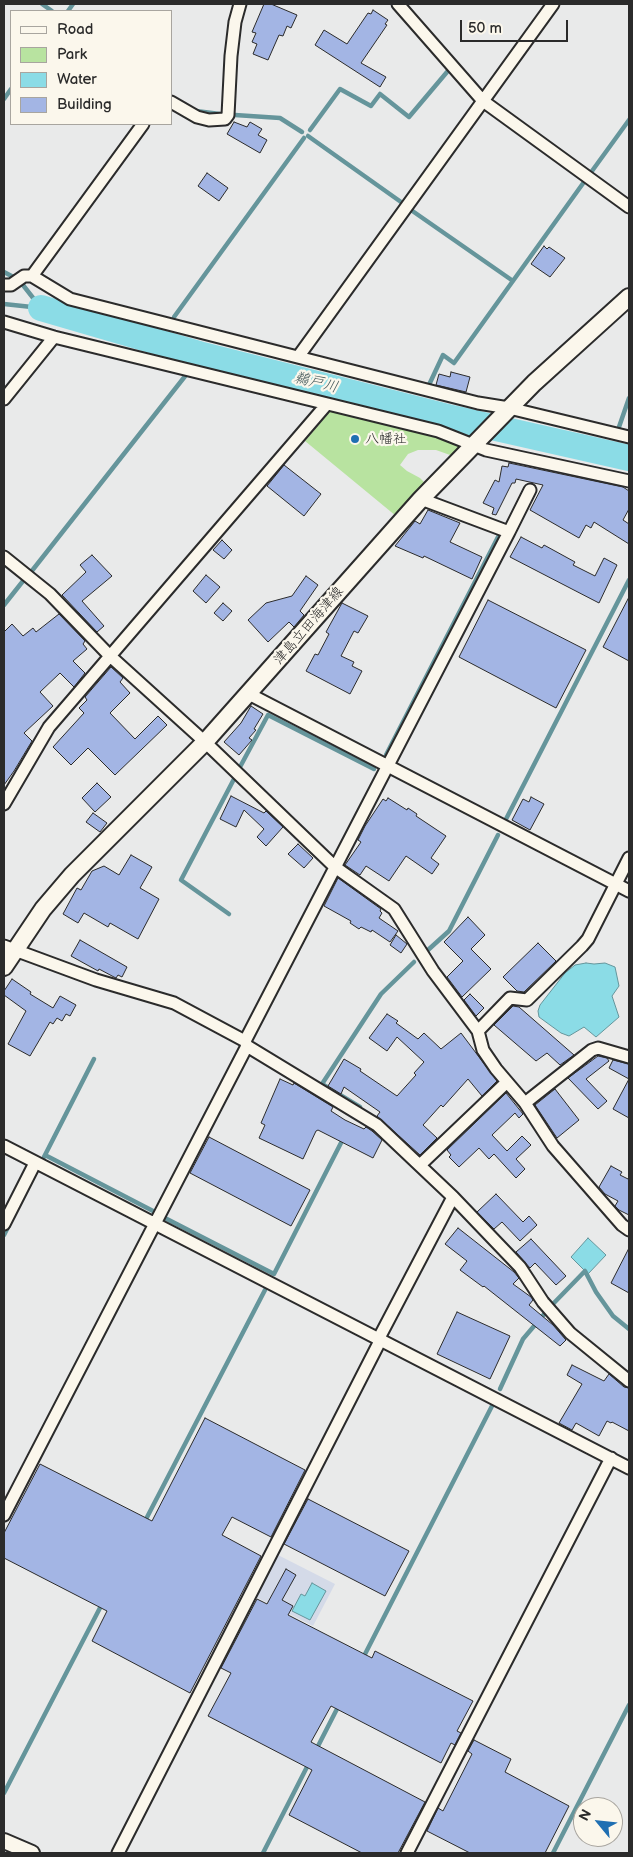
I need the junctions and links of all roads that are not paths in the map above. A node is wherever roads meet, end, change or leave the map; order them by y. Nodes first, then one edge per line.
1 (240, 4) edge
2 (398, 4) edge
3 (553, 4) edge
4 (483, 101) junction
5 (172, 103) edge
6 (142, 125) edge
7 (629, 207) edge
8 (28, 276) junction
9 (8, 285) edge
10 (629, 297) edge
11 (4, 322) edge
12 (54, 337) junction
13 (298, 357) junction
14 (4, 399) edge
15 (327, 404) junction
16 (509, 408) junction
17 (629, 437) edge
18 (474, 444) junction
19 (629, 481) edge
20 (530, 490) dead end
21 (421, 499) junction
22 (509, 532) junction
23 (4, 558) edge
24 (109, 655) junction
25 (249, 694) junction
26 (205, 742) junction
27 (387, 767) junction
28 (4, 804) edge
29 (629, 858) edge
30 (335, 867) junction
31 (616, 884) junction
32 (629, 891) edge
33 (9, 949) edge
34 (4, 967) edge
35 (478, 1030) junction
36 (246, 1043) junction
37 (629, 1057) edge
38 (507, 1082) junction
39 (525, 1103) junction
40 (4, 1146) edge
41 (36, 1163) junction
42 (420, 1164) junction
43 (453, 1197) junction
44 (155, 1223) junction
45 (4, 1224) edge
46 (629, 1230) edge
47 (380, 1339) junction
48 (629, 1381) edge
49 (611, 1458) junction
50 (628, 1464) edge
51 (4, 1515) edge
52 (4, 1841) edge
53 (32, 1853) edge
54 (118, 1853) edge
55 (407, 1853) edge

1 - 5 street
2 - 4 street
3 - 4 street
4 - 7 street
4 - 13 street
6 - 8 street
8 - 9 street
8 - 13 street
10 - 16 main road, 津島立田海津線
11 - 12 street
12 - 14 street
12 - 15 street
13 - 16 street
15 - 18 street
15 - 24 street
16 - 17 street
16 - 18 main road, 津島立田海津線
18 - 19 street
18 - 21 main road, 津島立田海津線
20 - 22 street
21 - 22 street
21 - 25 main road, 津島立田海津線
22 - 27 street
23 - 24 street
24 - 26 street
24 - 28 street
25 - 26 main road, 津島立田海津線
25 - 27 street
26 - 30 street
26 - 33 main road, 津島立田海津線
27 - 30 street
27 - 31 street
29 - 31 street
30 - 35 street
30 - 36 street
31 - 32 street
31 - 35 street
33 - 34 main road, 津島立田海津線
33 - 36 street
35 - 38 street
36 - 42 street
36 - 44 street
37 - 39 street
38 - 39 street
38 - 42 street
39 - 46 street
40 - 41 street
41 - 44 street
41 - 45 street
42 - 43 street
43 - 47 street
43 - 48 street
44 - 47 street
44 - 51 street
47 - 49 street
47 - 54 street
49 - 50 street
49 - 55 street
52 - 53 street

